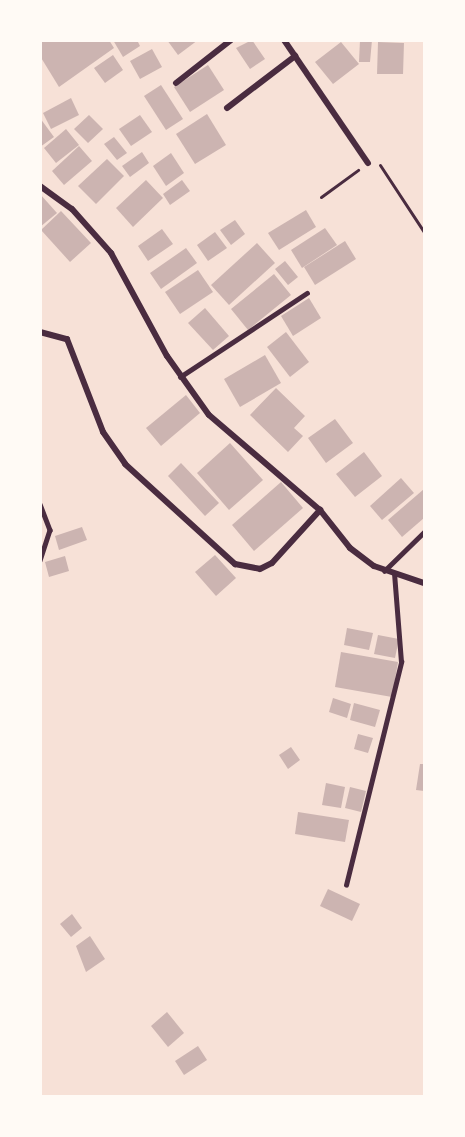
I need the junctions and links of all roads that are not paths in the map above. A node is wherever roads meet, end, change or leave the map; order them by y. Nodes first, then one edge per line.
1 (231, 40) edge
2 (284, 40) edge
3 (295, 56) junction
4 (176, 82) dead end
5 (227, 108) dead end
6 (368, 163) road end
7 (40, 186) edge
8 (307, 293) dead end
9 (40, 332) edge
10 (180, 377) junction
11 (40, 504) edge
12 (320, 510) junction
13 (424, 532) edge
14 (40, 560) edge
15 (384, 571) junction
16 (394, 574) junction
17 (424, 582) edge
18 (346, 885) dead end

1 - 4 street
2 - 3 street
3 - 5 street
3 - 6 street
7 - 10 street
8 - 10 lane
9 - 12 street
10 - 12 street
11 - 14 lane
12 - 15 street
13 - 15 lane
15 - 16 street
16 - 17 street
16 - 18 lane

